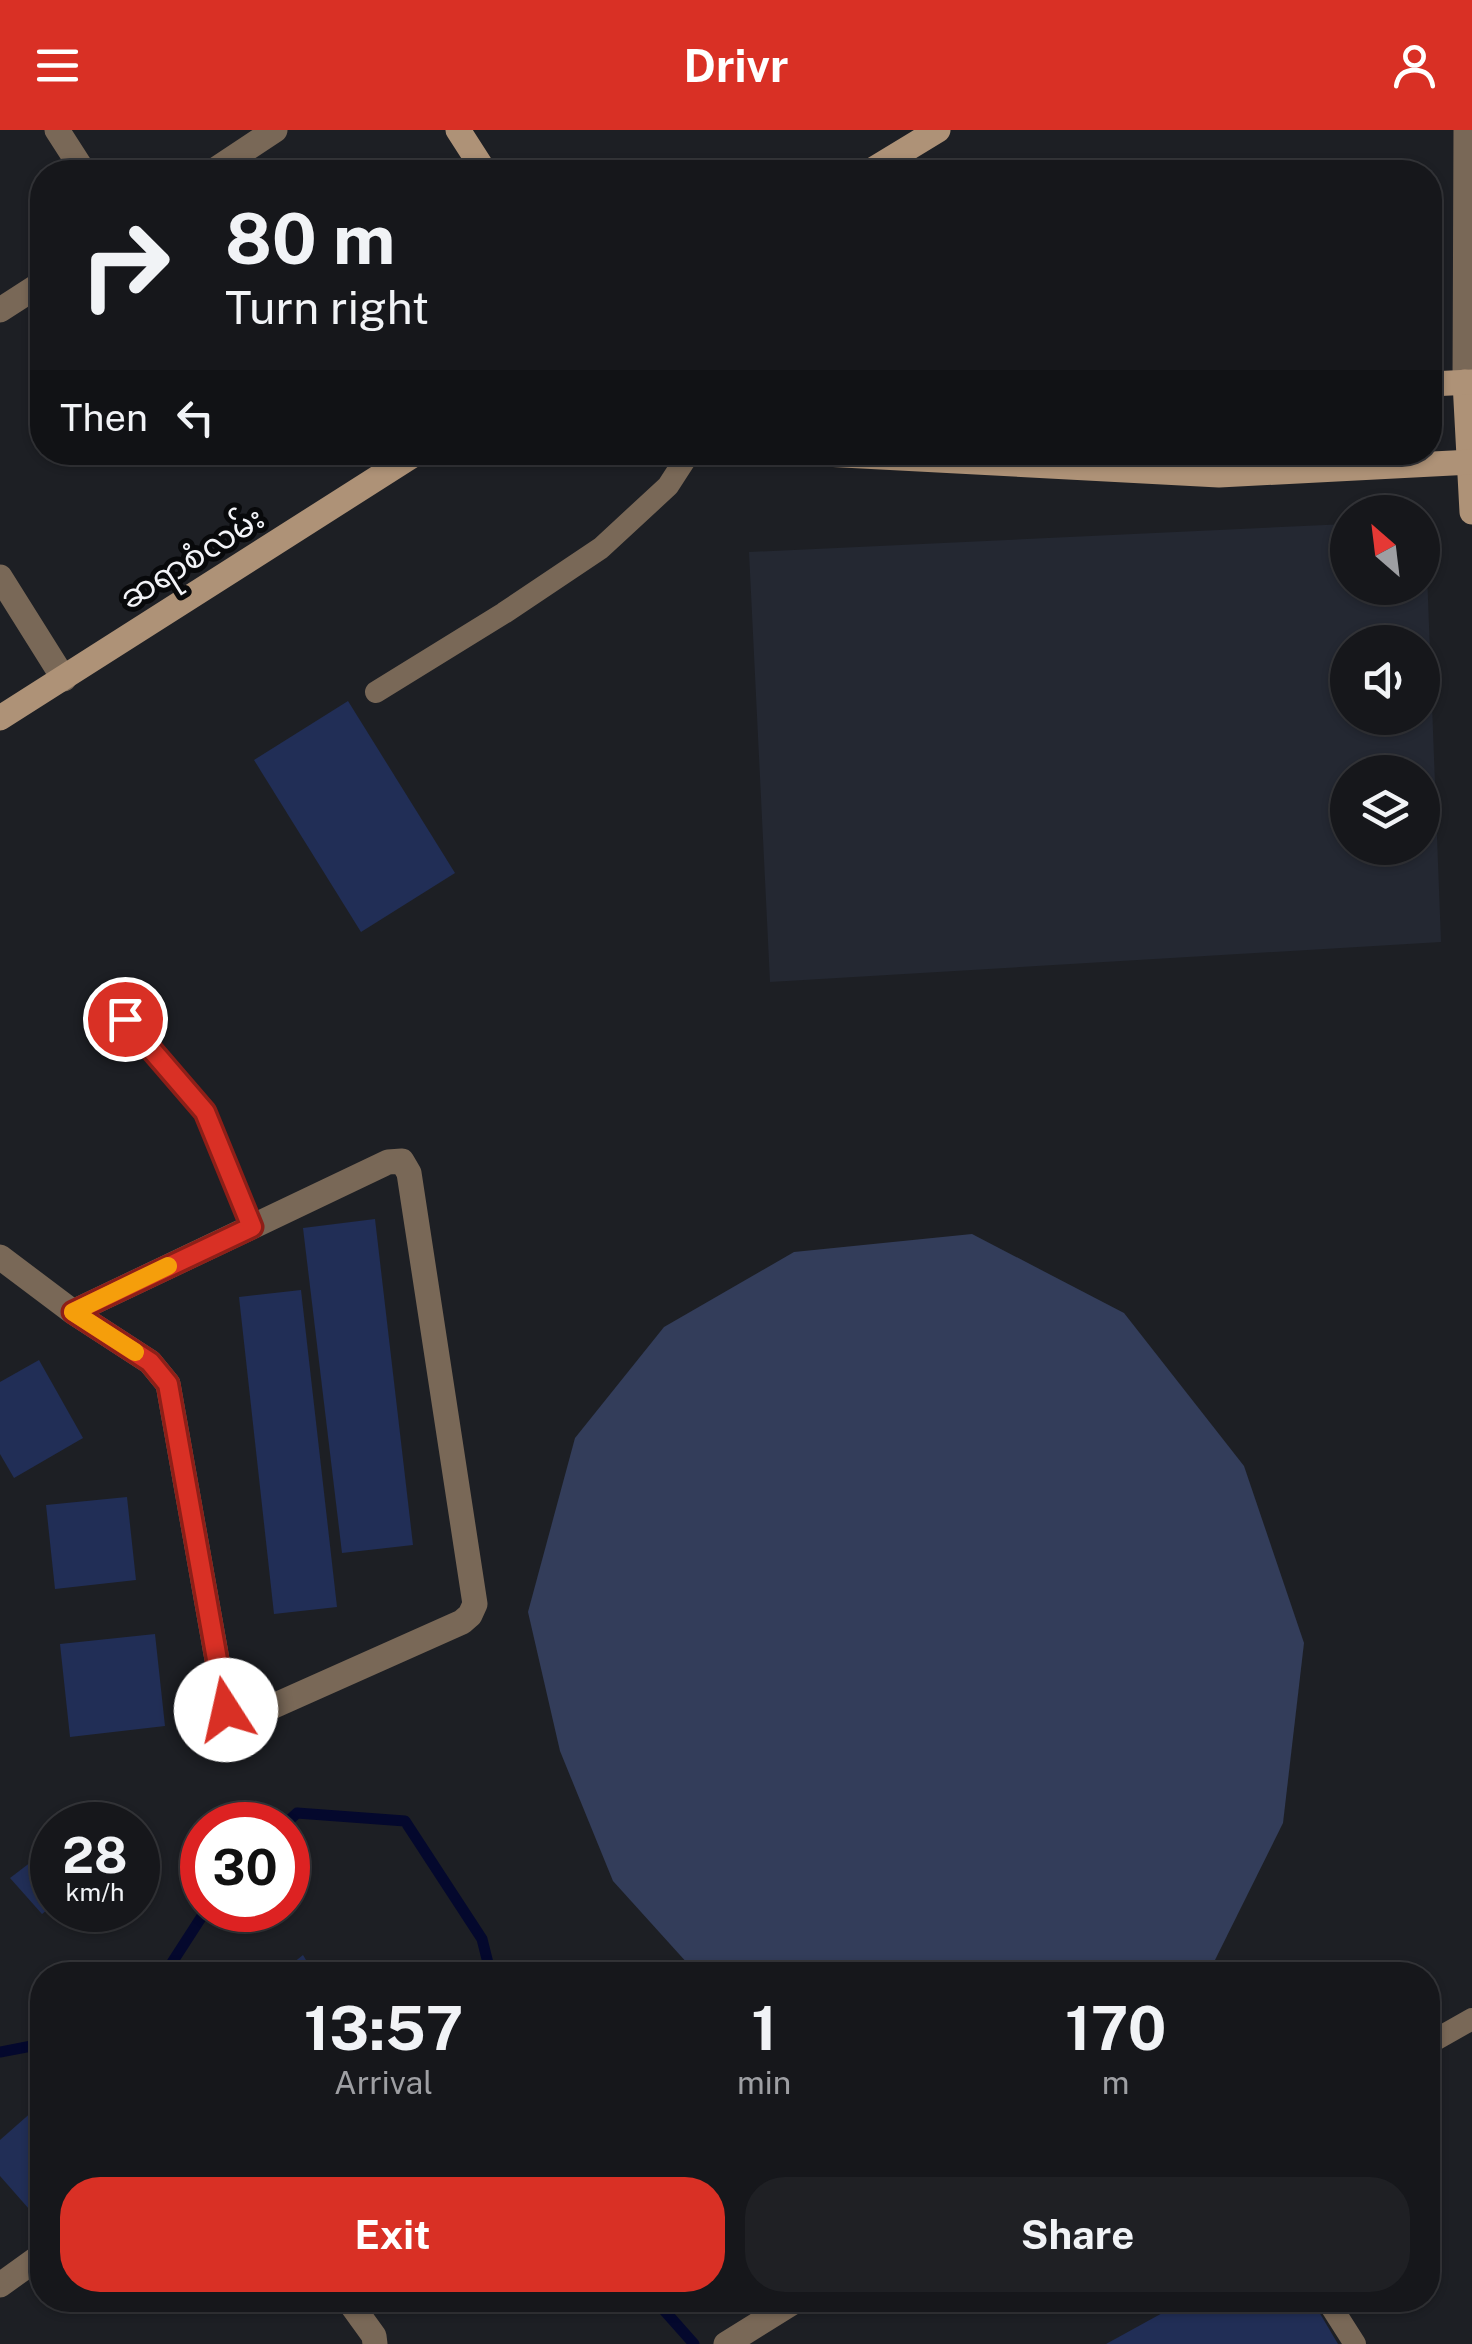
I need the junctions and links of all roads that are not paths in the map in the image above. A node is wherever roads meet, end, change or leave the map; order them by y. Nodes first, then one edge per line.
1 (57, 130) edge
2 (274, 130) edge
3 (458, 130) edge
4 (938, 130) edge
5 (1466, 130) edge
6 (76, 160) edge
7 (230, 160) edge
8 (477, 160) edge
9 (889, 160) edge
10 (30, 291) edge
11 (0, 310) edge
12 (1468, 316) edge
13 (1468, 382) edge
14 (1442, 383) edge
15 (1442, 462) edge
16 (1470, 462) edge
17 (398, 465) edge
18 (682, 465) edge
19 (1035, 465) edge
20 (1287, 465) edge
21 (1472, 512) edge
22 (0, 577) edge
23 (64, 678) junction
24 (376, 692) dead end
25 (0, 718) edge
26 (125, 1019) dead end
27 (252, 1227) junction
28 (0, 1258) edge
29 (73, 1312) junction
30 (1472, 2020) edge
31 (1440, 2037) edge
32 (30, 2264) edge
33 (0, 2285) edge
34 (357, 2312) edge
35 (777, 2312) edge
36 (1335, 2312) edge
37 (731, 2340) edge
38 (375, 2344) edge
39 (1356, 2344) edge

1 - 6 street
2 - 7 street
3 - 8 main road
4 - 9 main road
5 - 12 street
10 - 11 street
12 - 13 street
13 - 14 main road
13 - 16 main road
15 - 16 main road
16 - 21 main road
17 - 23 main road, ဆရာစံလမ်း
18 - 24 lane
19 - 20 main road
22 - 23 street
23 - 25 main road, ဆရာစံလမ်း
26 - 27 lane
27 - 29 street
27 - 29 street
28 - 29 street
30 - 31 lane
32 - 33 street
34 - 38 street
35 - 37 street
36 - 39 lane

